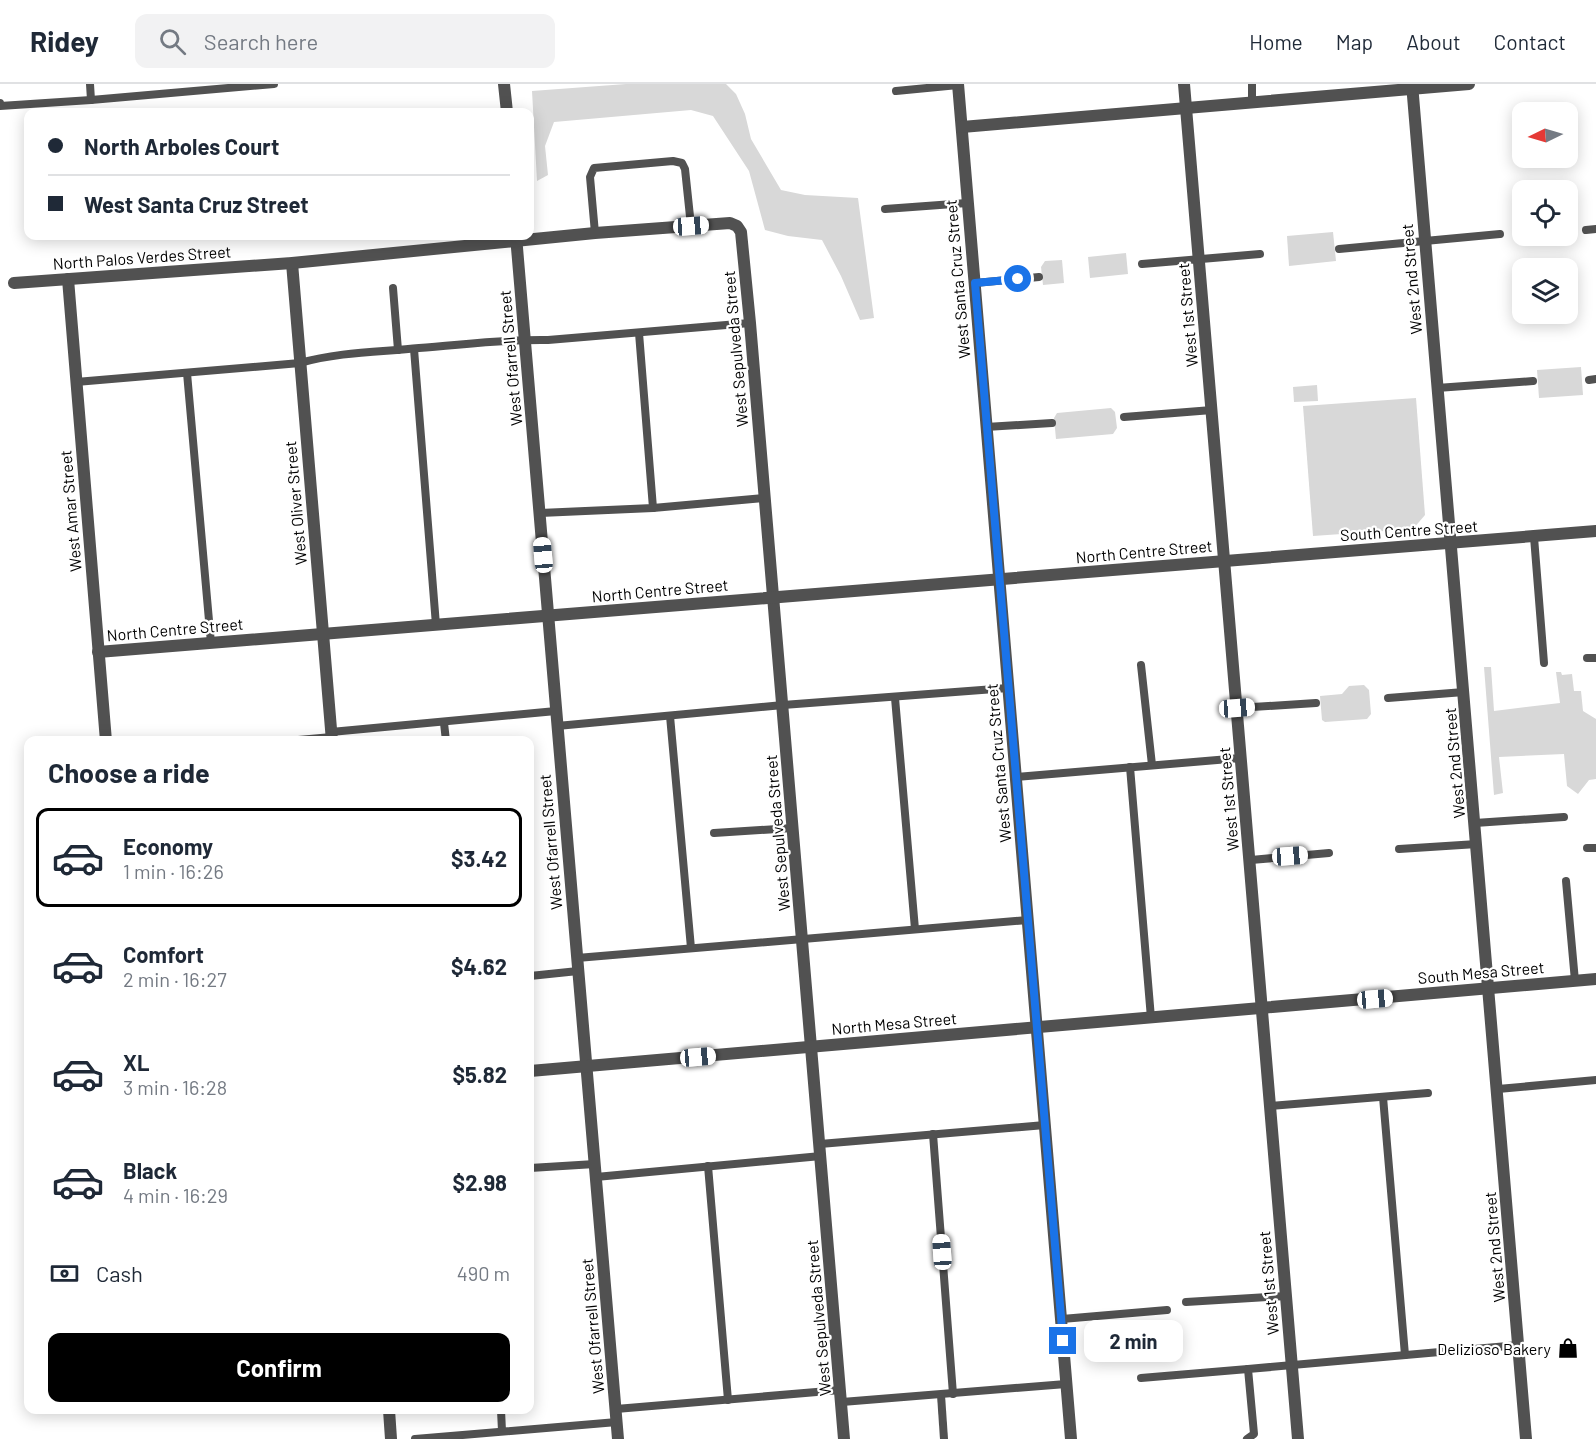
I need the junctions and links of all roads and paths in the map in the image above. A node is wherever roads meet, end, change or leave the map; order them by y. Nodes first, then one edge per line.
1 (90, 84) edge
2 (274, 84) edge
3 (504, 84) edge
4 (1184, 84) edge
5 (1252, 84) edge
6 (1469, 84) edge
7 (958, 85) edge
8 (1412, 87) edge
9 (1358, 88) edge
10 (896, 91) dead end
11 (91, 100) junction
12 (0, 103) edge
13 (1252, 103) junction
14 (507, 108) edge
15 (1186, 110) junction
16 (962, 127) junction
17 (967, 203) junction
18 (885, 209) dead end
19 (691, 226) junction
20 (737, 226) joint
21 (1596, 229) edge
22 (1586, 230) dead end
23 (595, 234) junction
24 (1500, 234) dead end
25 (534, 238) edge
26 (507, 240) edge
27 (516, 240) edge
28 (1426, 242) junction
29 (1339, 249) dead end
30 (1260, 254) dead end
31 (1198, 260) junction
32 (292, 263) junction
33 (1142, 264) dead end
34 (1039, 277) dead end
35 (68, 279) junction
36 (975, 283) junction
37 (14, 284) dead end
38 (393, 288) dead end
39 (750, 323) junction
40 (639, 333) junction
41 (525, 339) junction
42 (414, 349) junction
43 (398, 350) junction
44 (300, 363) junction
45 (187, 373) junction
46 (1533, 381) dead end
47 (76, 382) junction
48 (1437, 388) junction
49 (1212, 410) junction
50 (1124, 417) dead end
51 (1052, 423) dead end
52 (986, 428) junction
53 (764, 498) junction
54 (653, 508) junction
55 (540, 513) junction
56 (1596, 531) edge
57 (1534, 537) junction
58 (1450, 543) junction
59 (1224, 561) junction
60 (999, 579) junction
61 (773, 597) junction
62 (548, 616) junction
63 (436, 625) junction
64 (323, 633) junction
65 (211, 644) junction
66 (98, 652) junction
67 (1544, 663) dead end
68 (1141, 665) dead end
69 (1008, 688) junction
70 (1464, 692) junction
71 (895, 698) junction
72 (1388, 698) dead end
73 (1316, 703) dead end
74 (783, 705) junction
75 (1237, 708) junction
76 (556, 711) junction
77 (670, 716) junction
78 (444, 723) junction
79 (557, 726) junction
80 (106, 736) edge
81 (332, 736) edge
82 (340, 736) edge
83 (445, 736) edge
84 (1241, 758) junction
85 (1152, 765) junction
86 (1131, 767) junction
87 (1016, 777) junction
88 (1564, 817) dead end
89 (1475, 823) junction
90 (793, 828) junction
91 (714, 833) dead end
92 (1477, 844) junction
93 (1400, 849) dead end
94 (1329, 853) dead end
95 (1251, 860) junction
96 (1566, 881) dead end
97 (1028, 920) junction
98 (915, 929) junction
99 (802, 940) junction
100 (691, 948) junction
101 (577, 958) junction
102 (578, 971) junction
103 (534, 976) edge
104 (1596, 979) edge
105 (1575, 981) junction
106 (1489, 988) junction
107 (1262, 1009) junction
108 (1151, 1018) junction
109 (1036, 1028) junction
110 (811, 1047) junction
111 (586, 1067) junction
112 (534, 1071) edge
113 (1596, 1080) edge
114 (1498, 1089) junction
115 (1428, 1093) dead end
116 (1383, 1097) junction
117 (1270, 1106) junction
118 (1045, 1125) junction
119 (933, 1134) junction
120 (820, 1150) junction
121 (595, 1164) junction
122 (708, 1166) junction
123 (534, 1168) edge
124 (596, 1177) junction
125 (1286, 1296) junction
126 (1186, 1302) dead end
127 (1167, 1310) dead end
128 (1062, 1319) junction
129 (1519, 1345) junction
130 (1405, 1355) junction
131 (1292, 1365) junction
132 (1248, 1369) junction
133 (1141, 1378) dead end
134 (1066, 1384) junction
135 (952, 1394) junction
136 (941, 1395) junction
137 (841, 1396) junction
138 (728, 1400) junction
139 (389, 1414) edge
140 (501, 1414) edge
141 (616, 1416) junction
142 (502, 1431) junction
143 (391, 1439) edge
144 (414, 1439) edge
145 (618, 1439) edge
146 (844, 1439) edge
147 (944, 1439) edge
148 (1071, 1439) edge
149 (1247, 1439) edge
150 (1298, 1439) edge
151 (1526, 1439) edge

1 - 11 lane
2 - 11 lane
3 - 14 street
4 - 15 street, West 1st Street
5 - 13 lane
6 - 8 street
7 - 10 lane
7 - 16 street, West Santa Cruz Street
8 - 9 street
8 - 28 street, West 2nd Street
9 - 13 street
11 - 12 lane
13 - 15 street
15 - 16 street
15 - 31 street, West 1st Street
16 - 17 street, West Santa Cruz Street
17 - 18 lane
17 - 36 street, West Santa Cruz Street
19 - 20 street, North Palos Verdes Street
19 - 23 street, North Palos Verdes Street
19 - 23 lane
20 - 39 street, West Sepulveda Street
21 - 22 lane
23 - 25 street, North Palos Verdes Street
24 - 28 lane
26 - 32 street, North Palos Verdes Street
27 - 41 street, West Ofarrell Street
28 - 29 lane
28 - 48 street, West 2nd Street
30 - 31 lane
31 - 33 lane
31 - 49 street, West 1st Street
32 - 35 street, North Palos Verdes Street
32 - 44 street, West Oliver Street
34 - 36 lane
35 - 37 street, North Palos Verdes Street
35 - 47 street, West Amar Street
36 - 52 street, West Santa Cruz Street
38 - 43 lane
39 - 40 lane
39 - 53 street, West Sepulveda Street
40 - 41 lane
40 - 54 lane
41 - 42 lane
41 - 55 street, West Ofarrell Street
42 - 43 lane
42 - 63 lane
43 - 44 lane
44 - 45 lane
44 - 64 street, West Oliver Street
45 - 47 lane
45 - 65 lane
46 - 48 lane
47 - 66 street, West Amar Street
48 - 58 street, West 2nd Street
49 - 50 lane
49 - 59 street, West 1st Street
51 - 52 lane
52 - 60 street, West Santa Cruz Street
53 - 54 lane
53 - 61 street, West Sepulveda Street
54 - 55 lane
55 - 62 street, West Ofarrell Street
56 - 57 street, South Centre Street
57 - 58 street, South Centre Street
57 - 67 lane
58 - 59 street, South Centre Street
58 - 70 street, West 2nd Street
59 - 60 street, North Centre Street
59 - 75 street, West 1st Street
60 - 61 street, North Centre Street
60 - 69 street, West Santa Cruz Street
61 - 62 street, North Centre Street
61 - 74 street, West Sepulveda Street
62 - 63 street, North Centre Street
62 - 76 street, West Ofarrell Street
63 - 64 street, North Centre Street
64 - 65 street, North Centre Street
64 - 81 street, West Oliver Street
65 - 66 street, North Centre Street
66 - 80 street, West Amar Street
68 - 85 lane
69 - 71 lane
69 - 87 street, West Santa Cruz Street
70 - 72 lane
70 - 89 street, West 2nd Street
71 - 74 lane
71 - 98 lane
73 - 75 lane
74 - 77 lane
74 - 90 street, West Sepulveda Street
75 - 84 street, West 1st Street
76 - 78 lane
76 - 79 street, West Ofarrell Street
77 - 79 lane
77 - 100 lane
78 - 82 lane
78 - 83 lane
79 - 101 street, West Ofarrell Street
84 - 85 lane
84 - 95 street, West 1st Street
85 - 86 lane
86 - 87 lane
86 - 108 lane
87 - 97 street, West Santa Cruz Street
88 - 89 lane
89 - 92 street, West 2nd Street
90 - 91 lane
90 - 99 street, West Sepulveda Street
92 - 93 lane
92 - 106 street, West 2nd Street
94 - 95 lane
95 - 107 street, West 1st Street
96 - 105 lane
97 - 98 lane
97 - 109 street, West Santa Cruz Street
98 - 99 lane
99 - 100 lane
99 - 110 street, West Sepulveda Street
100 - 101 lane
101 - 102 street, West Ofarrell Street
102 - 103 lane
102 - 111 street, West Ofarrell Street
104 - 105 street, South Mesa Street
105 - 106 street, South Mesa Street
106 - 107 street, South Mesa Street
106 - 114 street, West 2nd Street
107 - 108 street, North Mesa Street
107 - 117 street, West 1st Street
108 - 109 street, North Mesa Street
109 - 110 street, North Mesa Street
109 - 118 street, West Santa Cruz Street
110 - 111 street, North Mesa Street
110 - 120 street, West Sepulveda Street
111 - 112 street, North Mesa Street
111 - 121 street, West Ofarrell Street
113 - 114 lane
114 - 129 street, West 2nd Street
115 - 116 lane
116 - 117 lane
116 - 130 lane
117 - 125 street, West 1st Street
118 - 119 lane
118 - 128 street, West Santa Cruz Street
119 - 120 lane
119 - 135 lane
120 - 122 lane
120 - 137 street, West Sepulveda Street
121 - 123 lane
121 - 124 street, West Ofarrell Street
122 - 124 lane
122 - 138 lane
124 - 141 street, West Ofarrell Street
125 - 126 lane
125 - 131 street, West 1st Street
127 - 128 lane
128 - 134 street, West Santa Cruz Street
129 - 130 lane
129 - 151 street, West 2nd Street
130 - 131 lane
131 - 132 lane
131 - 150 street, West 1st Street
132 - 133 lane
132 - 149 lane
134 - 135 lane
134 - 148 street, West Santa Cruz Street
135 - 136 lane
136 - 137 lane
136 - 147 lane
137 - 138 lane
137 - 146 street, West Sepulveda Street
138 - 141 lane
139 - 143 street
140 - 142 lane
141 - 142 lane
141 - 145 street, West Ofarrell Street
142 - 144 lane

